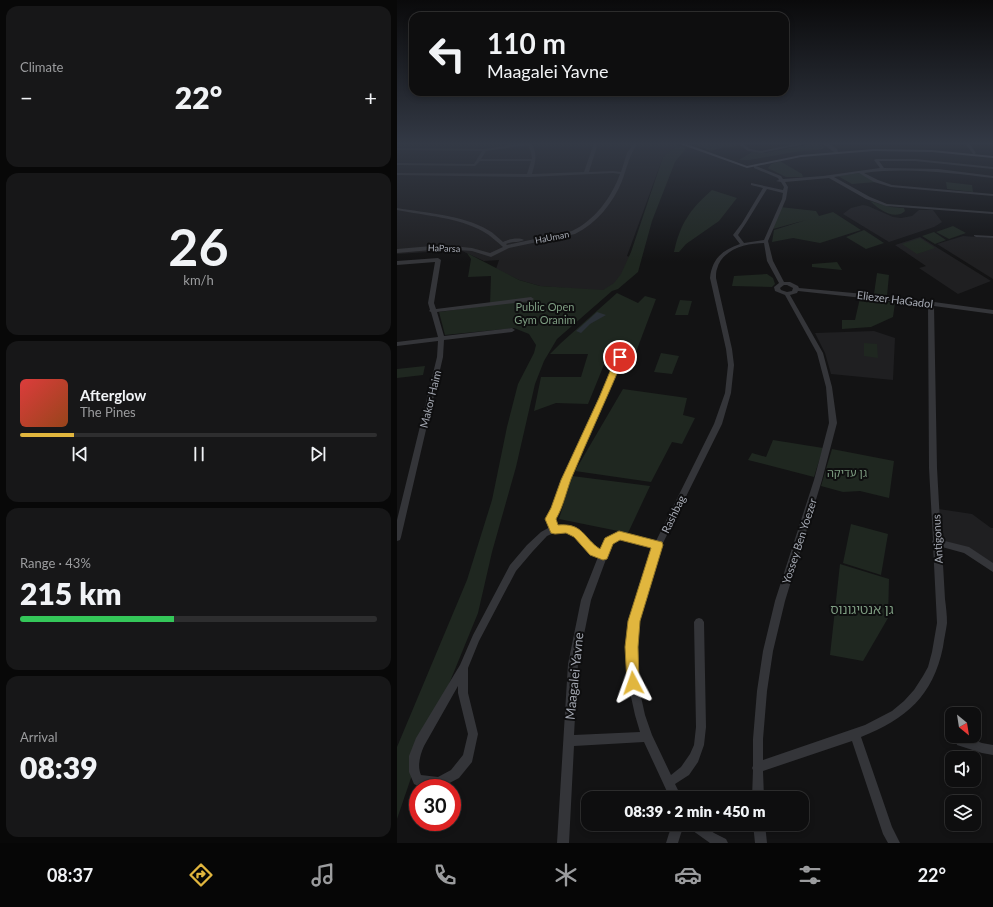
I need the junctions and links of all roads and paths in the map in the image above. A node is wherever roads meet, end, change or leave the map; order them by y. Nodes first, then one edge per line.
1 (617, 182) edge
2 (779, 182) edge
3 (784, 182) edge
4 (840, 182) edge
5 (880, 182) edge
6 (753, 184) dead end
7 (765, 188) junction
8 (785, 191) junction
9 (993, 195) edge
10 (397, 208) edge
11 (993, 213) edge
12 (976, 236) dead end
13 (993, 237) edge
14 (766, 242) junction
15 (508, 244) junction
16 (743, 245) junction
17 (397, 251) edge
18 (397, 263) edge
19 (781, 284) junction
20 (797, 289) junction
21 (787, 294) junction
22 (531, 298) dead end
23 (931, 304) junction
24 (433, 311) junction
25 (993, 312) edge
26 (512, 330) dead end
27 (441, 338) junction
28 (397, 344) edge
29 (620, 357) dead end
30 (555, 529) junction
31 (397, 537) edge
32 (936, 542) junction
33 (658, 545) junction
34 (603, 555) junction
35 (993, 568) edge
36 (699, 622) dead end
37 (463, 668) junction
38 (855, 734) junction
39 (647, 737) junction
40 (568, 741) junction
41 (964, 743) edge
42 (993, 750) edge
43 (757, 768) junction
44 (669, 783) junction
45 (673, 791) edge
46 (758, 791) edge
47 (676, 831) edge
48 (702, 831) edge
49 (760, 831) edge
50 (563, 843) edge
51 (672, 843) edge
52 (722, 843) edge
53 (761, 843) edge
54 (894, 843) edge

1 - 15 street, HaUman
2 - 8 street
3 - 8 street
4 - 11 street
5 - 9 street
6 - 7 street
7 - 8 street
7 - 16 street
8 - 14 street
10 - 15 street
12 - 13 street
14 - 16 street, Rashbag
14 - 19 street
15 - 17 street, HaParsa
16 - 33 street, Rashbag
18 - 24 street, Makor Haim
19 - 20 street, Eliezer HaGadol
19 - 21 street, Yossey Ben Yoezer
20 - 21 street
20 - 23 street, Eliezer HaGadol
21 - 43 street, Yossey Ben Yoezer
22 - 24 street
23 - 25 street, Eliezer HaGadol
23 - 32 street, Antigonus
24 - 27 street, Makor Haim
26 - 27 street
27 - 28 street
27 - 31 street, Makor Haim
29 - 30 street
30 - 34 street
30 - 37 street
32 - 35 street
32 - 38 street, Antigonus
33 - 34 street, Maagalei Yavne
33 - 39 street, Rashbag
34 - 40 street, Maagalei Yavne
36 - 44 street
37 - 37 street
38 - 43 street, Antigonus
38 - 54 street
39 - 40 street
39 - 44 street, Rashbag
40 - 50 street, Maagalei Yavne
41 - 42 street
43 - 46 street, Yossey Ben Yoezer
44 - 45 street, Rashbag
47 - 51 street
48 - 52 street
49 - 53 street

